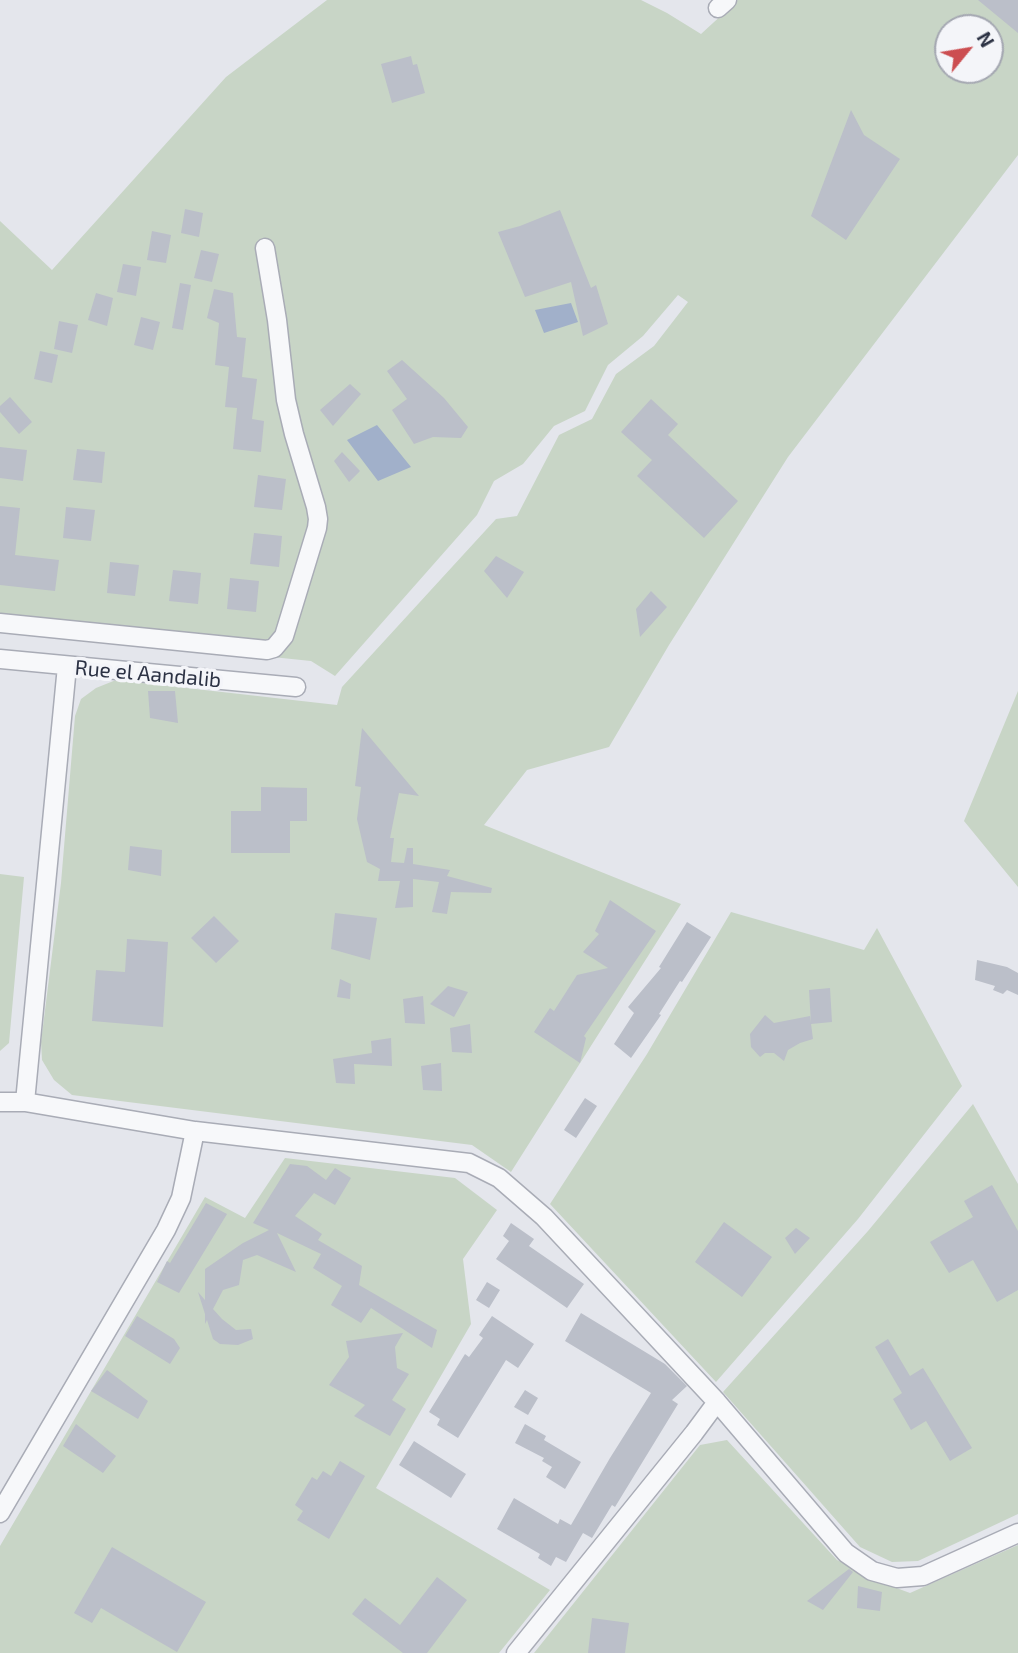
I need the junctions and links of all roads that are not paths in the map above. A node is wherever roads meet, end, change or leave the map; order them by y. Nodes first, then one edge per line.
1 (265, 248) dead end
2 (0, 624) edge
3 (0, 659) edge
4 (67, 666) junction
5 (296, 687) dead end
6 (0, 1102) edge
7 (25, 1102) junction
8 (195, 1132) junction
9 (717, 1402) junction
10 (0, 1513) edge
11 (1018, 1533) edge
12 (516, 1653) edge

1 - 2 street
3 - 4 street, Rue el Aandalib
4 - 5 street, Rue el Aandalib
4 - 7 street
6 - 7 street
7 - 8 street
8 - 9 street
8 - 10 street
9 - 11 street
9 - 12 street

